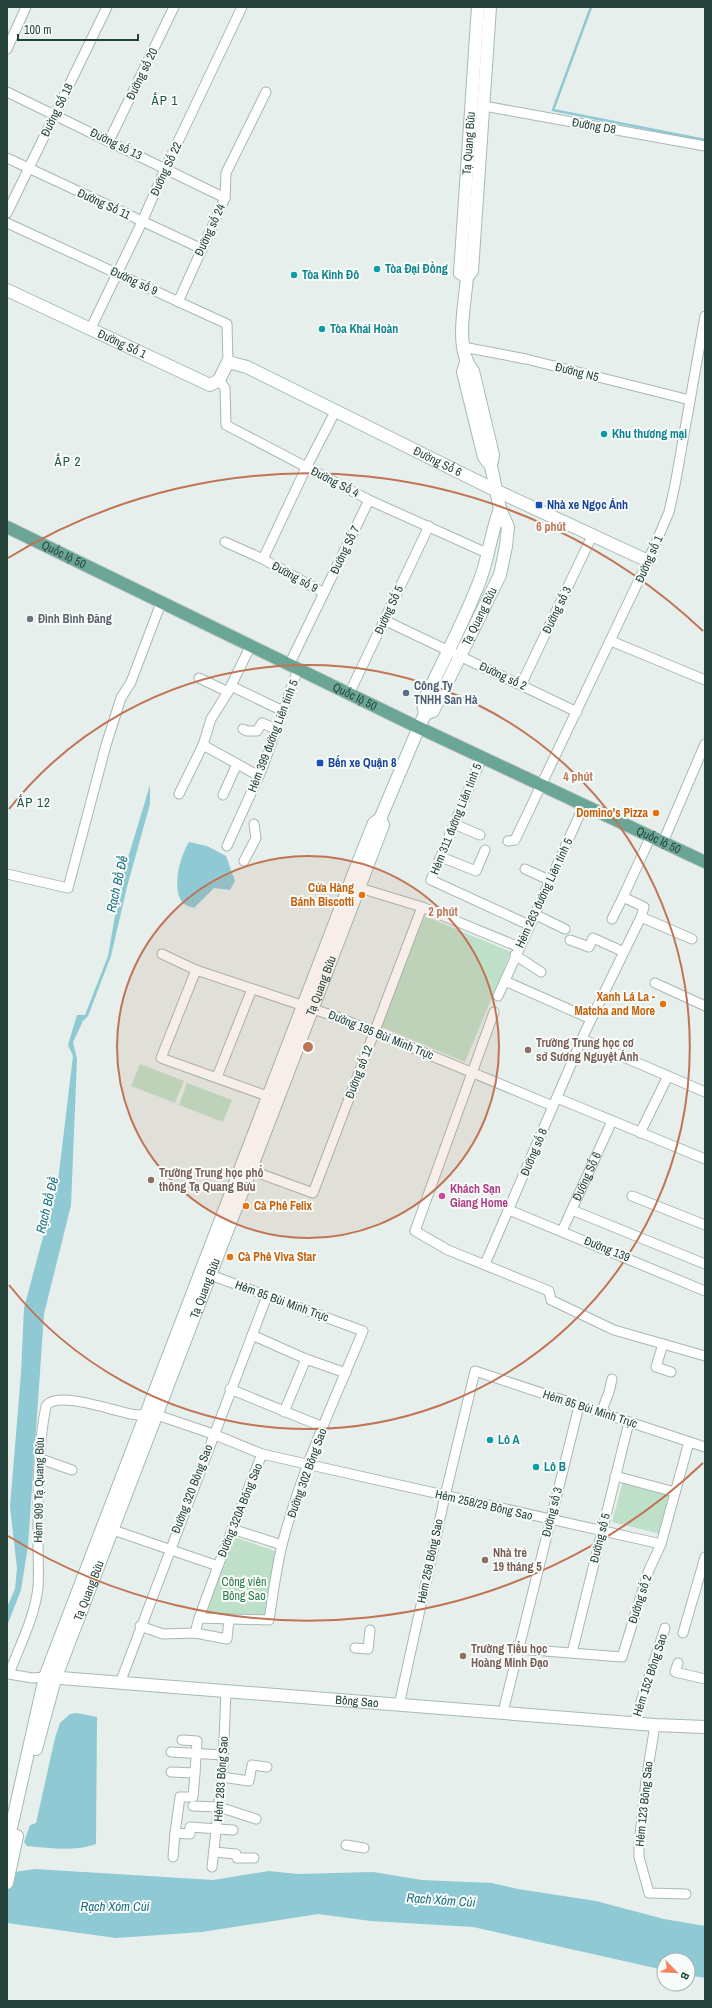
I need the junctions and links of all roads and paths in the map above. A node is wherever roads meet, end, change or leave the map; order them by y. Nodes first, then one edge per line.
1 (26, 7) edge
2 (107, 7) edge
3 (174, 7) edge
4 (242, 7) edge
5 (478, 7) edge
6 (490, 7) edge
7 (7, 49) edge
8 (474, 65) junction
9 (486, 66) junction
10 (7, 92) edge
11 (266, 92) dead end
12 (484, 106) junction
13 (55, 114) junction
14 (109, 141) junction
15 (705, 146) edge
16 (7, 158) edge
17 (29, 169) junction
18 (165, 169) junction
19 (225, 198) junction
20 (7, 213) edge
21 (142, 222) junction
22 (7, 223) edge
23 (202, 249) junction
24 (118, 274) junction
25 (466, 277) junction
26 (7, 290) edge
27 (178, 302) junction
28 (705, 316) edge
29 (90, 330) junction
30 (463, 347) junction
31 (228, 362) junction
32 (219, 380) junction
33 (690, 400) junction
34 (336, 410) junction
35 (306, 468) junction
36 (497, 491) junction
37 (370, 500) junction
38 (500, 509) junction
39 (429, 526) junction
40 (7, 527) edge
41 (594, 534) junction
42 (225, 542) dead end
43 (489, 554) junction
44 (263, 559) junction
45 (648, 561) junction
46 (324, 593) junction
47 (161, 604) junction
48 (384, 620) junction
49 (611, 641) junction
50 (251, 645) junction
51 (448, 650) junction
52 (460, 656) junction
53 (294, 667) junction
54 (199, 678) dead end
55 (705, 680) edge
56 (521, 685) junction
57 (230, 689) junction
58 (349, 694) junction
59 (283, 711) junction
60 (578, 712) junction
61 (425, 714) junction
62 (419, 728) junction
63 (276, 729) junction
64 (242, 730) dead end
65 (705, 744) edge
66 (202, 746) junction
67 (482, 757) junction
68 (237, 764) junction
69 (259, 776) junction
70 (542, 785) junction
71 (178, 794) dead end
72 (223, 795) dead end
73 (584, 805) junction
74 (380, 819) junction
75 (254, 824) dead end
76 (454, 824) junction
77 (480, 834) dead end
78 (651, 836) junction
79 (508, 840) dead end
80 (663, 842) junction
81 (227, 846) dead end
82 (484, 850) dead end
83 (441, 857) junction
84 (244, 861) dead end
85 (705, 862) edge
86 (525, 869) dead end
87 (7, 874) edge
88 (549, 880) junction
89 (360, 888) junction
90 (623, 897) junction
91 (422, 906) junction
92 (534, 914) junction
93 (641, 917) junction
94 (612, 919) dead end
95 (529, 924) junction
96 (564, 928) dead end
97 (692, 939) dead end
98 (570, 940) dead end
99 (517, 951) junction
100 (624, 952) junction
101 (162, 954) dead end
102 (196, 970) junction
103 (541, 972) dead end
104 (505, 981) junction
105 (656, 983) dead end
106 (252, 989) junction
107 (498, 996) dead end
108 (309, 1006) junction
109 (705, 1006) edge
110 (494, 1012) dead end
111 (591, 1019) junction
112 (374, 1032) junction
113 (582, 1039) junction
114 (472, 1072) junction
115 (668, 1076) junction
116 (217, 1077) junction
117 (705, 1092) edge
118 (267, 1096) junction
119 (555, 1102) junction
120 (612, 1121) junction
121 (640, 1133) junction
122 (705, 1159) edge
123 (250, 1170) junction
124 (632, 1196) dead end
125 (509, 1210) junction
126 (572, 1210) junction
127 (705, 1225) edge
128 (562, 1231) junction
129 (485, 1264) junction
130 (705, 1264) edge
131 (205, 1273) junction
132 (705, 1291) edge
133 (267, 1296) junction
134 (363, 1331) joint
135 (252, 1335) junction
136 (663, 1344) junction
137 (705, 1356) edge
138 (306, 1358) junction
139 (475, 1371) joint
140 (671, 1372) dead end
141 (346, 1373) junction
142 (612, 1379) dead end
143 (230, 1389) junction
144 (579, 1406) junction
145 (284, 1412) junction
146 (601, 1413) junction
147 (152, 1415) junction
148 (629, 1422) junction
149 (323, 1427) junction
150 (213, 1434) junction
151 (689, 1442) junction
152 (705, 1447) edge
153 (262, 1454) junction
154 (41, 1459) junction
155 (307, 1466) junction
156 (72, 1470) dead end
157 (615, 1476) junction
158 (675, 1492) junction
159 (445, 1496) junction
160 (550, 1520) junction
161 (232, 1529) junction
162 (113, 1530) junction
163 (601, 1531) junction
164 (661, 1544) junction
165 (282, 1545) junction
166 (170, 1550) junction
167 (705, 1557) edge
168 (218, 1566) junction
169 (199, 1618) junction
170 (229, 1619) junction
171 (140, 1626) junction
172 (665, 1628) dead end
173 (370, 1630) dead end
174 (195, 1633) junction
175 (683, 1633) dead end
176 (355, 1648) dead end
177 (519, 1649) junction
178 (572, 1653) junction
179 (678, 1663) dead end
180 (9, 1674) joint
181 (50, 1678) junction
182 (705, 1679) edge
183 (120, 1683) junction
184 (226, 1690) junction
185 (399, 1705) junction
186 (503, 1712) junction
187 (634, 1723) junction
188 (655, 1724) junction
189 (705, 1727) edge
190 (182, 1740) dead end
191 (171, 1752) dead end
192 (196, 1754) junction
193 (223, 1755) junction
194 (29, 1760) junction
195 (267, 1767) dead end
196 (171, 1772) dead end
197 (195, 1773) junction
198 (222, 1777) junction
199 (193, 1806) dead end
200 (219, 1806) junction
201 (256, 1819) dead end
202 (217, 1828) junction
203 (233, 1830) dead end
204 (175, 1833) junction
205 (346, 1844) dead end
206 (7, 1846) edge
207 (364, 1848) dead end
208 (214, 1852) junction
209 (173, 1857) dead end
210 (254, 1858) dead end
211 (212, 1867) dead end
212 (7, 1883) edge
213 (686, 1894) dead end

1 - 7 street
2 - 13 street, Đường Số 18
3 - 14 street, Đường số 20
4 - 18 street, Đường Số 22
5 - 8 street, Tạ Quang Bửu
6 - 9 street, Tạ Quang Bửu
8 - 9 street
8 - 25 street, Tạ Quang Bửu
9 - 12 street, Tạ Quang Bửu
10 - 13 street, Đường số 13
11 - 19 street, Đường số 24
12 - 15 street, Đường D8
12 - 25 street, Tạ Quang Bửu
13 - 14 street, Đường số 13
13 - 17 street, Đường Số 18
14 - 18 street, Đường số 13
16 - 17 street, Đường Số 11
17 - 20 street, Đường Số 18
17 - 21 street, Đường Số 11
18 - 19 street, Đường số 13
18 - 21 street, Đường Số 22
19 - 23 street, Đường số 24
21 - 23 street, Đường Số 11
21 - 24 street, Đường Số 22
22 - 24 street, Đường số 9
23 - 27 street, Đường số 24
24 - 27 street, Đường số 9
24 - 29 street, Đường Số 22
25 - 30 street, Tạ Quang Bửu
26 - 29 street, Đường Số 1
27 - 31 street, Đường số 9
28 - 33 street, Đường số 1
29 - 32 street, Đường Số 1
30 - 33 street, Đường N5
30 - 36 street, Tạ Quang Bửu
31 - 32 street
31 - 34 street, Đường Số 6
32 - 35 street, Đường Số 4
33 - 45 street, Đường số 1
34 - 35 street, Đường số 9
34 - 36 street, Đường Số 6
35 - 37 street, Đường Số 4
35 - 44 street, Đường số 9
36 - 38 street, Tạ Quang Bửu
36 - 41 street, Đường Số 6
37 - 39 street, Đường Số 4
37 - 46 street, Đường Số 7
38 - 43 street, Tạ Quang Bửu
38 - 52 street, Tạ Quang Bửu
39 - 43 street, Đường Số 4
39 - 48 street, Đường Số 5
40 - 47 main road, Quốc lộ 50
41 - 45 street, Đường Số 6
41 - 56 street, Đường số 3
42 - 44 street
43 - 51 street, Tạ Quang Bửu
44 - 46 street, Đường số 9
45 - 49 street, Đường số 1
46 - 53 street, Đường Số 7
47 - 50 main road, Quốc lộ 50
47 - 87 street
48 - 51 street, Đường số 2
48 - 58 street, Đường Số 5
49 - 55 street
49 - 60 street, Đường số 1
50 - 53 main road, Quốc lộ 50
50 - 57 street
51 - 52 street, Đường số 2
51 - 61 street, Tạ Quang Bửu
52 - 56 street, Đường số 2
52 - 61 street, Tạ Quang Bửu
53 - 58 main road, Quốc lộ 50
53 - 59 street, Hẻm 399 đường Liên tỉnh 5
54 - 57 street
56 - 60 street, Đường số 2
57 - 59 street
57 - 66 street
58 - 62 main road, Quốc lộ 50
59 - 63 street, Hẻm 399 đường Liên tỉnh 5
60 - 70 street, Đường số 1
61 - 62 street, Tạ Quang Bửu
62 - 67 main road, Quốc lộ 50
62 - 74 street, Tạ Quang Bửu
63 - 64 street
63 - 69 street, Hẻm 399 đường Liên tỉnh 5
65 - 80 street
66 - 68 street
66 - 71 street
67 - 70 main road, Quốc lộ 50
67 - 76 street, Hẻm 311 đường Liên tỉnh 5
68 - 69 street
68 - 72 street
69 - 81 street, Hẻm 399 đường Liên tỉnh 5
70 - 73 main road, Quốc lộ 50
70 - 79 street, Đường số 1
73 - 78 main road, Quốc lộ 50
73 - 88 street, Hẻm 263 đường Liên tỉnh 5
74 - 89 street, Tạ Quang Bửu
74 - 108 street, Tạ Quang Bửu
75 - 84 street
76 - 77 street
76 - 83 street, Hẻm 311 đường Liên tỉnh 5
78 - 80 main road, Quốc lộ 50
78 - 90 street
80 - 85 main road, Quốc lộ 50
82 - 83 street
83 - 95 street, Hẻm 311 đường Liên tỉnh 5
86 - 88 street
88 - 92 street, Hẻm 263 đường Liên tỉnh 5
89 - 91 street
89 - 108 street, Tạ Quang Bửu
90 - 93 street
90 - 94 street
91 - 99 street
91 - 112 street, Đường số 12
92 - 95 street, Hẻm 263 đường Liên tỉnh 5
92 - 96 street
93 - 97 street
93 - 100 street, Đường số 8
95 - 99 street, Hẻm 263 đường Liên tỉnh 5
98 - 100 street
99 - 103 street
99 - 104 street, Hẻm 263 đường Liên tỉnh 5
100 - 111 street, Đường số 8
101 - 102 street, Đường 195 Bùi Minh Trực
102 - 106 street, Đường 195 Bùi Minh Trực
102 - 116 street
104 - 107 street, Hẻm 263 đường Liên tỉnh 5
104 - 111 street
105 - 109 street
106 - 108 street, Đường 195 Bùi Minh Trực
106 - 116 street
108 - 112 street, Đường 195 Bùi Minh Trực
108 - 118 street, Tạ Quang Bửu
108 - 123 street, Tạ Quang Bửu
110 - 114 street
111 - 113 street, Đường số 8
112 - 114 street, Đường 195 Bùi Minh Trực
112 - 123 street, Đường số 12
113 - 115 street
113 - 119 street, Đường số 8
114 - 119 street, Đường 195 Bùi Minh Trực
114 - 129 street
115 - 117 street
115 - 121 street
116 - 118 street
118 - 131 street, Tạ Quang Bửu
119 - 120 street, Đường 195 Bùi Minh Trực
119 - 125 street, Đường số 8
120 - 121 street, Đường 195 Bùi Minh Trực
120 - 126 street, Đường Số 6
121 - 122 street, Đường 195 Bùi Minh Trực
123 - 131 street, Tạ Quang Bửu
124 - 127 street
125 - 128 street, Đường 139
125 - 129 street, Đường số 8
126 - 128 street, Đường Số 6
126 - 130 street
128 - 132 street, Đường 139
129 - 136 street
131 - 133 street, Hẻm 85 Bùi Minh Trực
131 - 147 street, Tạ Quang Bửu
133 - 134 street, Hẻm 85 Bùi Minh Trực
133 - 135 street, Đường 320 Bông Sao
134 - 141 street, Đường 302 Bông Sao
135 - 138 street
135 - 143 street, Đường 320 Bông Sao
136 - 137 street
136 - 140 street
138 - 141 street
138 - 145 street
139 - 144 street, Hẻm 85 Bùi Minh Trực
139 - 159 street, Hẻm 258 Bông Sao
141 - 149 street, Đường 302 Bông Sao
142 - 146 street
143 - 145 street
143 - 150 street, Đường 320 Bông Sao
144 - 146 street, Hẻm 85 Bùi Minh Trực
144 - 160 street, Đường số 3
145 - 149 street
146 - 148 street, Hẻm 85 Bùi Minh Trực
147 - 150 street, Hẻm 909 Tạ Quang Bửu
147 - 154 street, Hẻm 909 Tạ Quang Bửu
147 - 162 street, Tạ Quang Bửu
147 - 181 street, Tạ Quang Bửu
148 - 151 street, Hẻm 85 Bùi Minh Trực
148 - 157 street, Đường số 5
149 - 155 street, Đường 302 Bông Sao
150 - 153 street, Hẻm 258/29 Bông Sao
150 - 166 street, Đường 320 Bông Sao
151 - 152 street, Hẻm 85 Bùi Minh Trực
151 - 158 street, Đường số 2
153 - 155 street, Hẻm 258/29 Bông Sao
153 - 161 street, Đường 320A Bông Sao
154 - 156 street
154 - 180 street, Hẻm 909 Tạ Quang Bửu
155 - 159 street, Hẻm 258/29 Bông Sao
155 - 165 street, Đường 302 Bông Sao
157 - 158 street
157 - 163 street, Đường số 5
158 - 164 street, Đường số 2
159 - 160 street, Hẻm 258/29 Bông Sao
159 - 185 street, Hẻm 258 Bông Sao
160 - 163 street, Hẻm 258/29 Bông Sao
160 - 177 street, Đường số 3
161 - 165 street
161 - 168 street, Đường 320A Bông Sao
162 - 166 street
162 - 181 street, Tạ Quang Bửu
163 - 164 street, Hẻm 258/29 Bông Sao
163 - 178 street, Đường số 5
164 - 178 street, Đường số 2
165 - 170 street, Đường 302 Bông Sao
166 - 168 street
166 - 171 street, Đường 320 Bông Sao
167 - 175 street
168 - 169 street, Đường 320A Bông Sao
169 - 170 street
169 - 174 street, Đường 320A Bông Sao
170 - 174 street
171 - 174 street
171 - 183 street, Đường 320 Bông Sao
172 - 187 street, Hẻm 152 Bông Sao
173 - 176 street
177 - 178 street, Đường số 2
177 - 186 street, Đường số 3
179 - 182 street
180 - 181 street, Bông Sao
181 - 183 street, Bông Sao
181 - 194 street, Tạ Quang Bửu
183 - 184 street, Bông Sao
184 - 185 street, Bông Sao
184 - 193 street, Hẻm 283 Bông Sao
185 - 186 street, Bông Sao
186 - 187 street, Bông Sao
187 - 188 street, Bông Sao
188 - 189 street, Bông Sao
188 - 213 street, Hẻm 123 Bông Sao
190 - 192 street
191 - 192 street
192 - 193 street
192 - 197 street
193 - 198 street, Hẻm 283 Bông Sao
194 - 206 street
194 - 212 street
195 - 198 street
196 - 197 street
197 - 204 street
198 - 200 street, Hẻm 283 Bông Sao
199 - 200 street
200 - 201 street
200 - 202 street, Hẻm 283 Bông Sao
202 - 203 street
202 - 204 street
202 - 208 street, Hẻm 283 Bông Sao
204 - 209 street
205 - 207 street
208 - 210 street
208 - 211 street, Hẻm 283 Bông Sao

